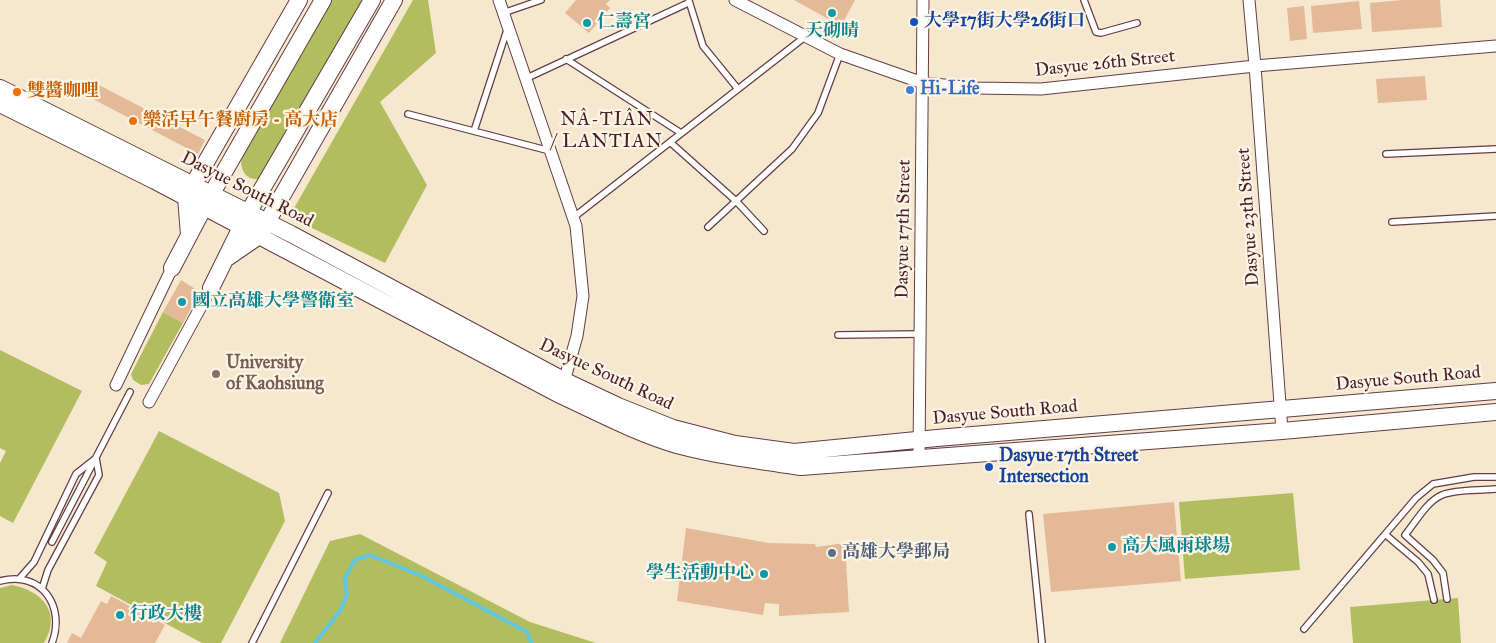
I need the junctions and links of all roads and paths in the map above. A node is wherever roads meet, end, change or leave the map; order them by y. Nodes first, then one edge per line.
1 (299, 0) edge
2 (323, 0) edge
3 (372, 0) edge
4 (394, 0) edge
5 (498, 0) edge
6 (541, 0) edge
7 (735, 0) edge
8 (924, 0) edge
9 (1084, 0) edge
10 (1248, 0) edge
11 (689, 2) edge
12 (503, 13) junction
13 (1137, 23) dead end
14 (508, 25) junction
15 (806, 36) junction
16 (1496, 46) edge
17 (840, 54) junction
18 (566, 59) junction
19 (1256, 66) junction
20 (527, 78) junction
21 (923, 83) junction
22 (0, 88) edge
23 (738, 89) junction
24 (0, 104) edge
25 (408, 114) dead end
26 (474, 131) junction
27 (681, 133) junction
28 (670, 142) junction
29 (1496, 149) edge
30 (552, 151) junction
31 (1386, 154) dead end
32 (189, 191) junction
33 (208, 200) junction
34 (736, 201) junction
35 (1496, 216) edge
36 (574, 217) junction
37 (245, 220) junction
38 (1392, 222) dead end
39 (708, 227) dead end
40 (263, 229) junction
41 (764, 231) dead end
42 (189, 235) junction
43 (227, 258) junction
44 (172, 268) joint
45 (211, 288) joint
46 (920, 334) junction
47 (838, 335) dead end
48 (116, 385) dead end
49 (562, 387) junction
50 (1496, 391) edge
51 (130, 392) dead end
52 (149, 402) dead end
53 (1280, 410) junction
54 (1496, 412) edge
55 (1282, 431) junction
56 (919, 440) junction
57 (96, 458) junction
58 (919, 458) junction
59 (1496, 477) edge
60 (1496, 489) edge
61 (328, 493) dead end
62 (1029, 514) dead end
63 (1386, 535) junction
64 (52, 542) dead end
65 (19, 579) junction
66 (0, 581) edge
67 (42, 589) junction
68 (1447, 599) dead end
69 (1434, 600) dead end
70 (1304, 629) dead end
71 (52, 643) edge
72 (252, 643) edge
73 (1042, 643) edge

1 - 32 street
2 - 33 street
3 - 37 street
4 - 40 street
5 - 12 street
6 - 12 lane
7 - 15 street, Dasyue 26th Street
8 - 21 street, Dasyue 17th Street
9 - 13 lane
10 - 19 street, Dasyue 23th Street
11 - 18 lane
11 - 23 lane
12 - 14 street
14 - 20 street
14 - 26 lane
15 - 17 street, Dasyue 26th Street
15 - 23 lane
16 - 19 street, Dasyue 26th Street
17 - 21 street, Dasyue 26th Street
17 - 34 lane
18 - 20 lane
18 - 27 lane
19 - 21 street, Dasyue 26th Street
19 - 53 street, Dasyue 23th Street
20 - 30 street
21 - 46 street, Dasyue 17th Street
22 - 32 street, Dasyue South Road
23 - 27 lane
24 - 32 street, Dasyue South Road
25 - 26 lane
26 - 30 lane
27 - 28 lane
28 - 34 lane
28 - 36 lane
29 - 31 lane
30 - 36 street
32 - 33 street, Dasyue South Road
32 - 42 street
33 - 37 street, Dasyue South Road
33 - 42 street
34 - 39 lane
34 - 41 lane
35 - 38 lane
36 - 49 street
37 - 40 street, Dasyue South Road
37 - 43 street
40 - 43 street
40 - 49 street, Dasyue South Road
42 - 44 street
43 - 45 street
44 - 48 street
45 - 52 street
46 - 47 lane
46 - 56 street, Dasyue 17th Street
49 - 56 street, Dasyue South Road
49 - 58 street, Dasyue South Road
50 - 53 street, Dasyue South Road
51 - 57 lane
53 - 55 street, Dasyue 23th Street
53 - 56 street, Dasyue South Road
54 - 55 street, Dasyue South Road
55 - 58 street, Dasyue South Road
56 - 58 street, Dasyue 17th Street
57 - 64 lane
57 - 65 lane
57 - 67 lane
59 - 63 lane
60 - 68 lane
61 - 72 lane
62 - 73 lane
63 - 69 lane
63 - 70 lane
65 - 66 lane
65 - 67 lane
67 - 71 lane

